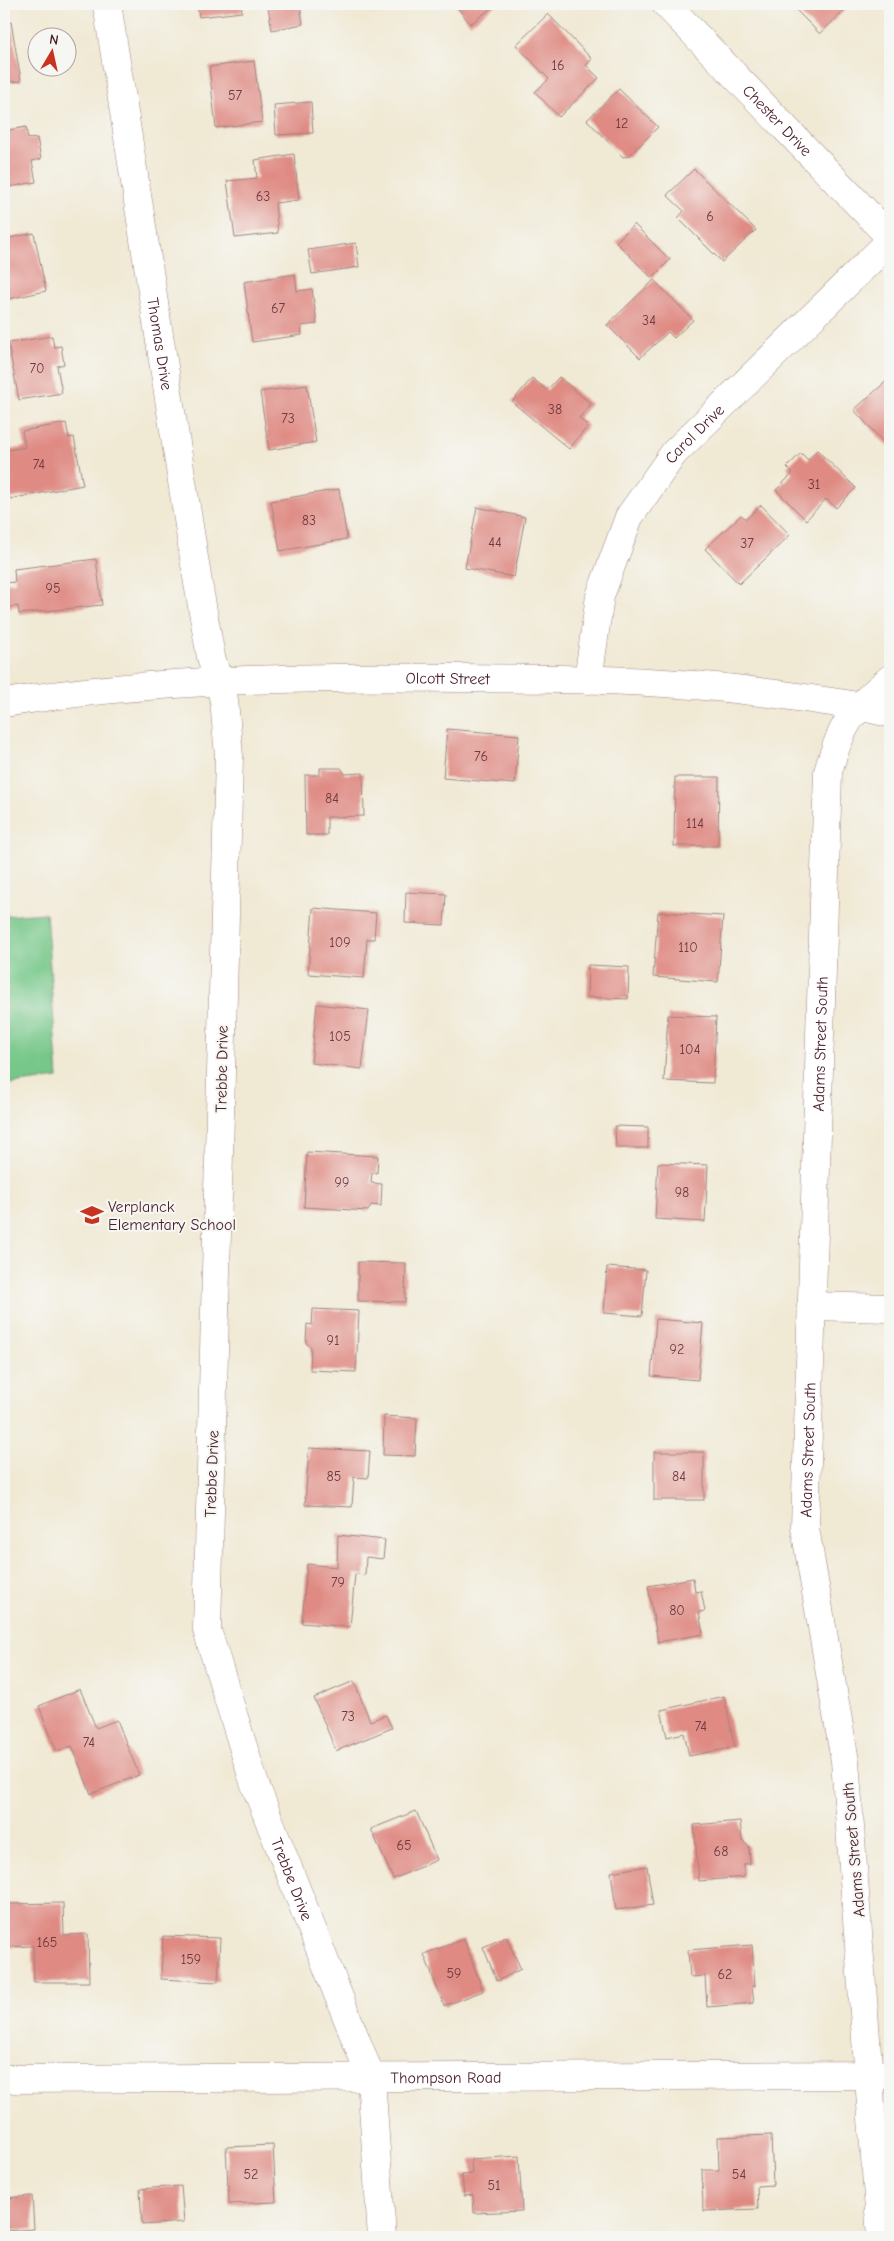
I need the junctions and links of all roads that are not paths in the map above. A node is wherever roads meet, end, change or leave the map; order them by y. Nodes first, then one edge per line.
1 (107, 4) edge
2 (666, 4) edge
3 (890, 239) edge
4 (890, 679) edge
5 (588, 680) junction
6 (219, 682) junction
7 (4, 703) edge
8 (858, 706) junction
9 (890, 713) edge
10 (811, 1306) junction
11 (890, 1308) edge
12 (880, 2075) edge
13 (371, 2078) junction
14 (4, 2079) edge
15 (382, 2237) edge
16 (881, 2237) edge

1 - 6 street, Thomas Drive
2 - 3 street, Chester Drive
3 - 5 street, Carol Drive
4 - 8 street, Adams Street South
5 - 6 street, Olcott Street
5 - 8 street, Olcott Street
6 - 7 street, Olcott Street
6 - 13 street, Trebbe Drive
8 - 9 street, Olcott Street
8 - 10 street, Adams Street South
10 - 11 street
10 - 12 street, Adams Street South
12 - 13 street, Thompson Road
12 - 16 street, Adams Street South
13 - 14 street, Thompson Road
13 - 15 street, Trebbe Drive

